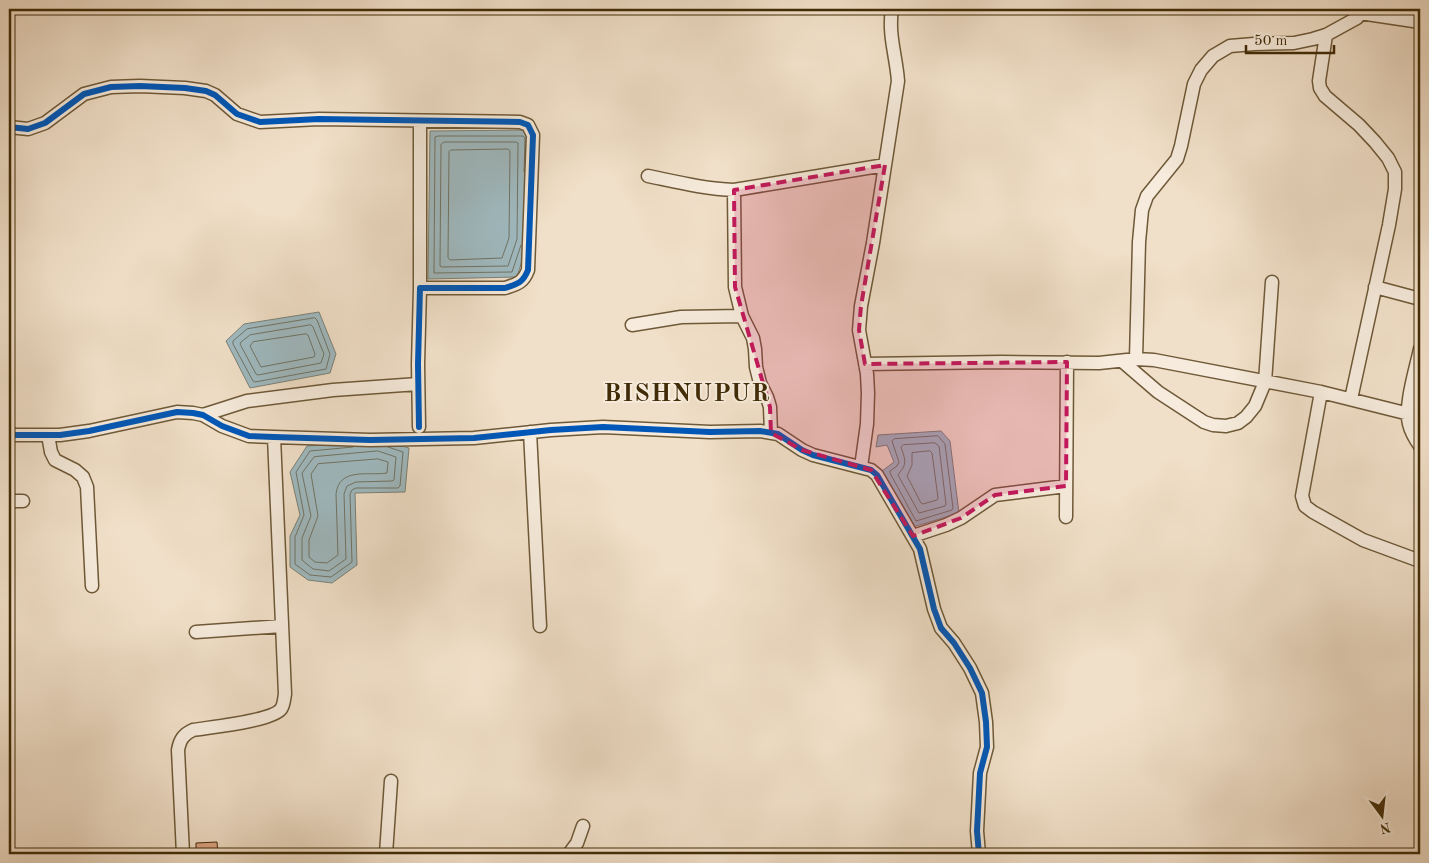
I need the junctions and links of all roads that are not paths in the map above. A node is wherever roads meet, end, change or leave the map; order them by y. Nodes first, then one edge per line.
1 (892, 9) edge
2 (1362, 11) edge
3 (1420, 22) edge
4 (1326, 35) junction
5 (420, 121) junction
6 (9, 127) edge
7 (885, 165) junction
8 (648, 176) dead end
9 (734, 190) junction
10 (1272, 282) dead end
11 (1375, 287) junction
12 (420, 288) junction
13 (1420, 299) edge
14 (742, 316) junction
15 (632, 325) dead end
16 (1420, 349) edge
17 (1136, 359) junction
18 (1122, 361) junction
19 (1066, 362) junction
20 (865, 364) junction
21 (1265, 382) junction
22 (418, 384) junction
23 (1321, 392) junction
24 (1351, 399) junction
25 (1408, 414) junction
26 (203, 415) junction
27 (419, 427) dead end
28 (530, 432) junction
29 (771, 433) junction
30 (9, 435) edge
31 (48, 435) junction
32 (274, 437) junction
33 (1420, 446) edge
34 (861, 467) junction
35 (1066, 486) junction
36 (9, 501) edge
37 (23, 501) dead end
38 (1066, 517) dead end
39 (913, 536) junction
40 (1420, 561) edge
41 (92, 586) dead end
42 (282, 626) junction
43 (540, 626) dead end
44 (196, 632) dead end
45 (391, 781) dead end
46 (583, 826) dead end
47 (183, 854) edge
48 (386, 854) edge
49 (569, 854) edge
50 (979, 854) edge

1 - 7 street
2 - 3 street
2 - 4 street
4 - 11 street
4 - 17 street
5 - 6 street
5 - 12 street
5 - 12 street
7 - 9 street
7 - 20 street
8 - 9 street
9 - 14 street
10 - 21 street
11 - 13 street
11 - 24 street
12 - 22 street
14 - 15 street
14 - 29 street
16 - 25 street
17 - 18 street
17 - 21 street
18 - 19 street
18 - 21 street
19 - 20 street
19 - 35 street
20 - 34 street
21 - 23 street
22 - 26 street
22 - 27 street
23 - 24 street
23 - 40 street
24 - 25 street
25 - 33 street
26 - 31 street
26 - 32 street
28 - 29 street
28 - 32 street
28 - 43 street
29 - 34 street
30 - 31 street
31 - 41 street
32 - 42 street
34 - 39 street
35 - 38 street
35 - 39 street
36 - 37 street
39 - 50 street
42 - 44 street
42 - 47 street
45 - 48 street
46 - 49 street

